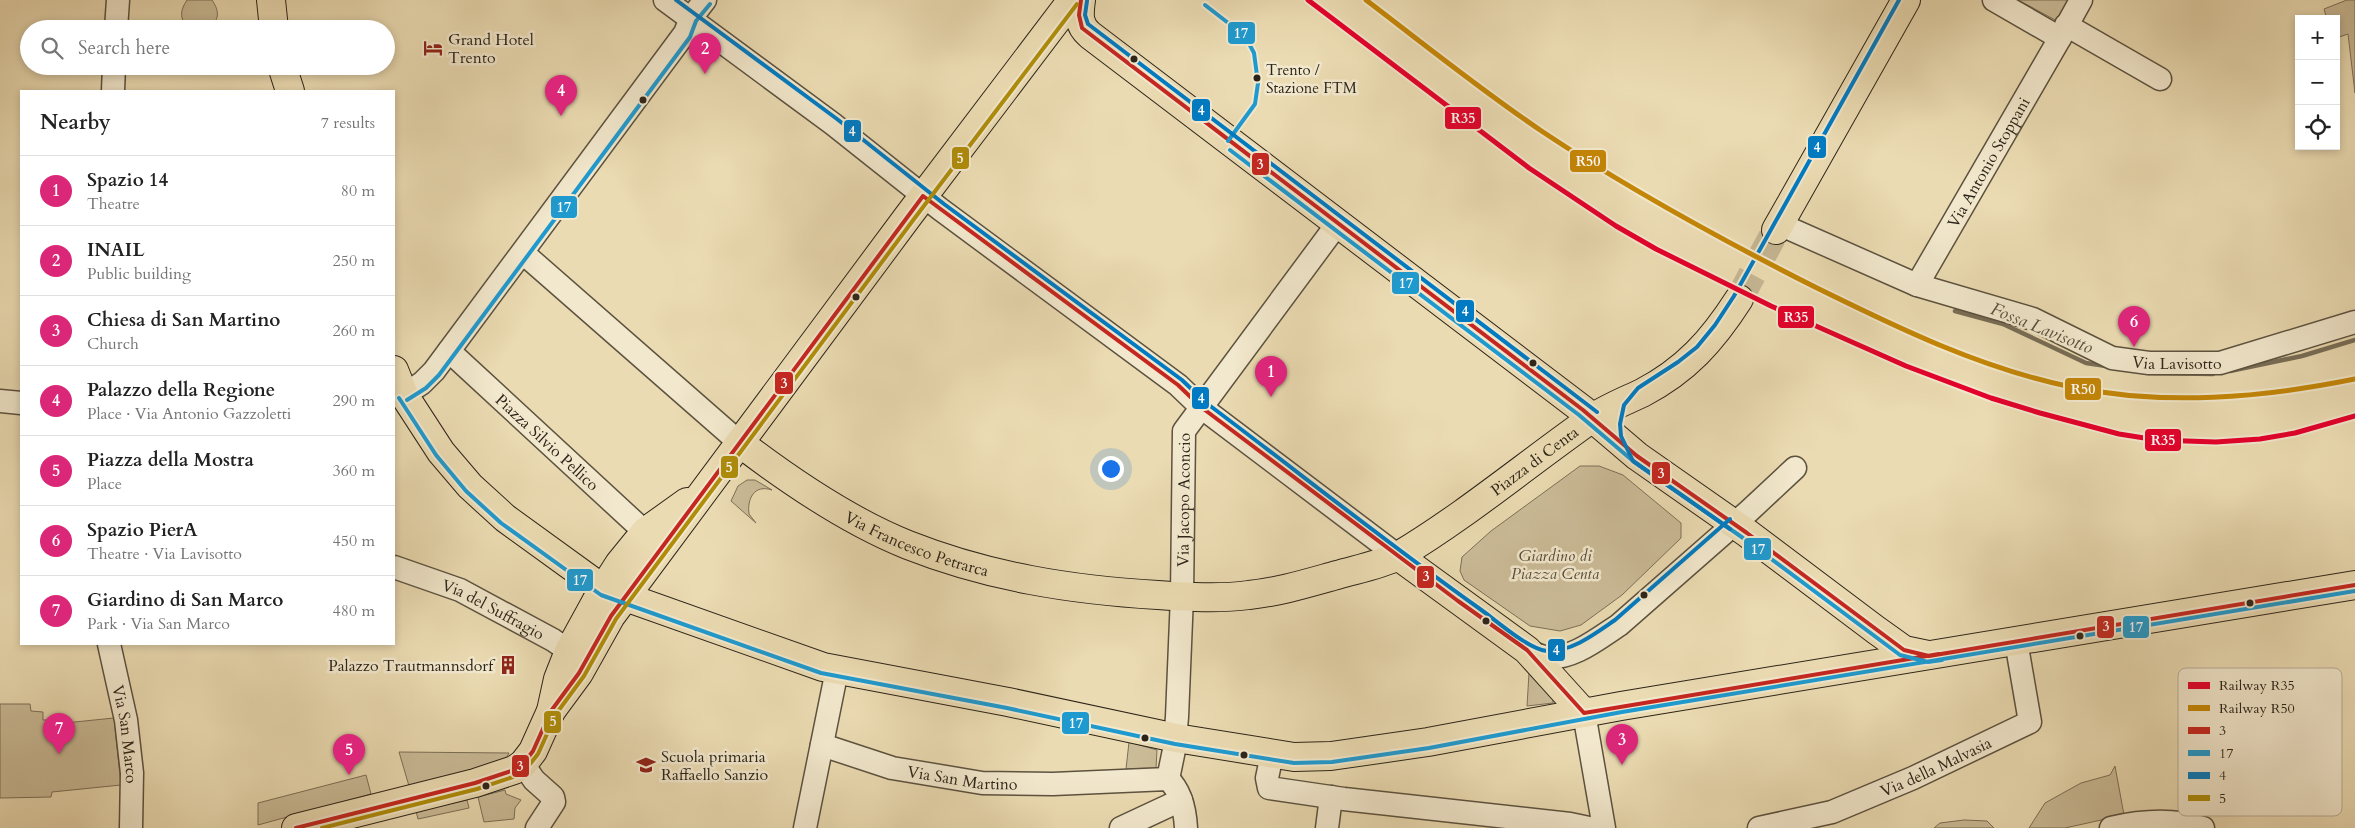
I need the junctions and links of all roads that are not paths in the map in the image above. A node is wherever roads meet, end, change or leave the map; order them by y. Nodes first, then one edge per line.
1 (118, 0) edge
2 (271, 0) edge
3 (665, 0) edge
4 (705, 0) edge
5 (1072, 0) edge
6 (1080, 0) edge
7 (1906, 0) edge
8 (1994, 0) edge
9 (2081, 0) edge
10 (691, 18) junction
11 (117, 20) edge
12 (273, 20) edge
13 (2063, 31) junction
14 (114, 75) edge
15 (285, 75) edge
16 (2160, 79) dead end
17 (113, 90) edge
18 (290, 90) edge
19 (923, 196) junction
20 (1338, 223) junction
21 (1778, 227) joint
22 (523, 253) junction
23 (1917, 285) junction
24 (1739, 299) tunnel mouth
25 (2355, 322) edge
26 (449, 351) junction
27 (395, 372) edge
28 (1643, 392) junction
29 (404, 395) junction
30 (0, 401) edge
31 (20, 403) edge
32 (1200, 407) junction
33 (1593, 418) junction
34 (740, 443) junction
35 (1553, 447) junction
36 (1636, 456) junction
37 (1795, 468) dead end
38 (705, 491) junction
39 (1446, 523) junction
40 (1734, 524) junction
41 (645, 532) junction
42 (1398, 556) junction
43 (395, 567) edge
44 (2355, 585) edge
45 (614, 592) junction
46 (1182, 596) junction
47 (1458, 601) junction
48 (1876, 630) junction
49 (2016, 641) junction
50 (109, 645) edge
51 (1527, 650) junction
52 (577, 656) junction
53 (1929, 656) junction
54 (1859, 667) junction
55 (837, 670) junction
56 (1584, 713) junction
57 (1176, 738) junction
58 (822, 745) junction
59 (1272, 754) junction
60 (523, 764) junction
61 (1168, 779) junction
62 (1331, 797) junction
63 (1181, 800) junction
64 (132, 828) edge
65 (296, 828) edge
66 (537, 828) edge
67 (806, 828) edge
68 (1121, 828) edge
69 (1186, 828) edge
70 (1327, 828) edge
71 (1589, 828) edge
72 (1604, 828) edge
73 (1759, 828) edge
74 (2111, 828) edge
75 (2204, 828) edge

1 - 11 street
2 - 12 main road
3 - 10 street
4 - 10 street
5 - 19 main road
6 - 20 main road
7 - 21 main road
8 - 13 street
9 - 13 street, Via Antonio Stoppani
10 - 19 street
10 - 22 street
13 - 16 street
13 - 23 street, Via Antonio Stoppani
14 - 17 street
15 - 18 main road
19 - 32 street
19 - 34 main road
20 - 32 street, Via Jacopo Aconcio
20 - 33 main road
21 - 23 street, Via Lavisotto
22 - 26 street
22 - 34 street, Via Francesco Petrarca
23 - 25 street, Via Lavisotto
24 - 28 main road
26 - 29 street
26 - 41 street, Piazza Silvio Pellico
27 - 29 main road
28 - 33 main road
28 - 36 main road
29 - 45 main road
30 - 31 street
32 - 42 street
32 - 46 street, Via Jacopo Aconcio
33 - 35 main road, Piazza di Centa
33 - 36 main road, Piazza di Centa
34 - 38 main road
34 - 46 main road, Via Francesco Petrarca
35 - 36 main road
35 - 39 main road, Piazza di Centa
36 - 40 main road, Piazza di Centa
37 - 40 street
38 - 41 main road
38 - 45 main road
39 - 42 main road, Piazza di Centa
39 - 47 main road
40 - 48 main road, Piazza di Centa
40 - 51 street
41 - 45 main road
42 - 46 main road, Via Francesco Petrarca
42 - 47 main road
43 - 52 street, Via del Suffragio
44 - 49 main road
45 - 52 main road
45 - 55 main road
46 - 57 street, Via Jacopo Aconcio
47 - 51 main road
48 - 53 main road, Piazza di Centa
48 - 54 main road
49 - 53 main road
49 - 73 street, Via della Malvasia
50 - 64 street, Via San Marco
51 - 56 main road
52 - 60 main road
53 - 54 main road
54 - 56 main road
55 - 57 main road
55 - 58 street
56 - 59 main road
56 - 72 street
57 - 59 main road
57 - 61 street, Via Jacopo Aconcio
58 - 61 street, Via San Martino
58 - 67 street
59 - 62 street
60 - 65 main road
60 - 66 street
61 - 63 street
62 - 70 street
62 - 71 street
63 - 68 street
63 - 69 street
74 - 75 street

